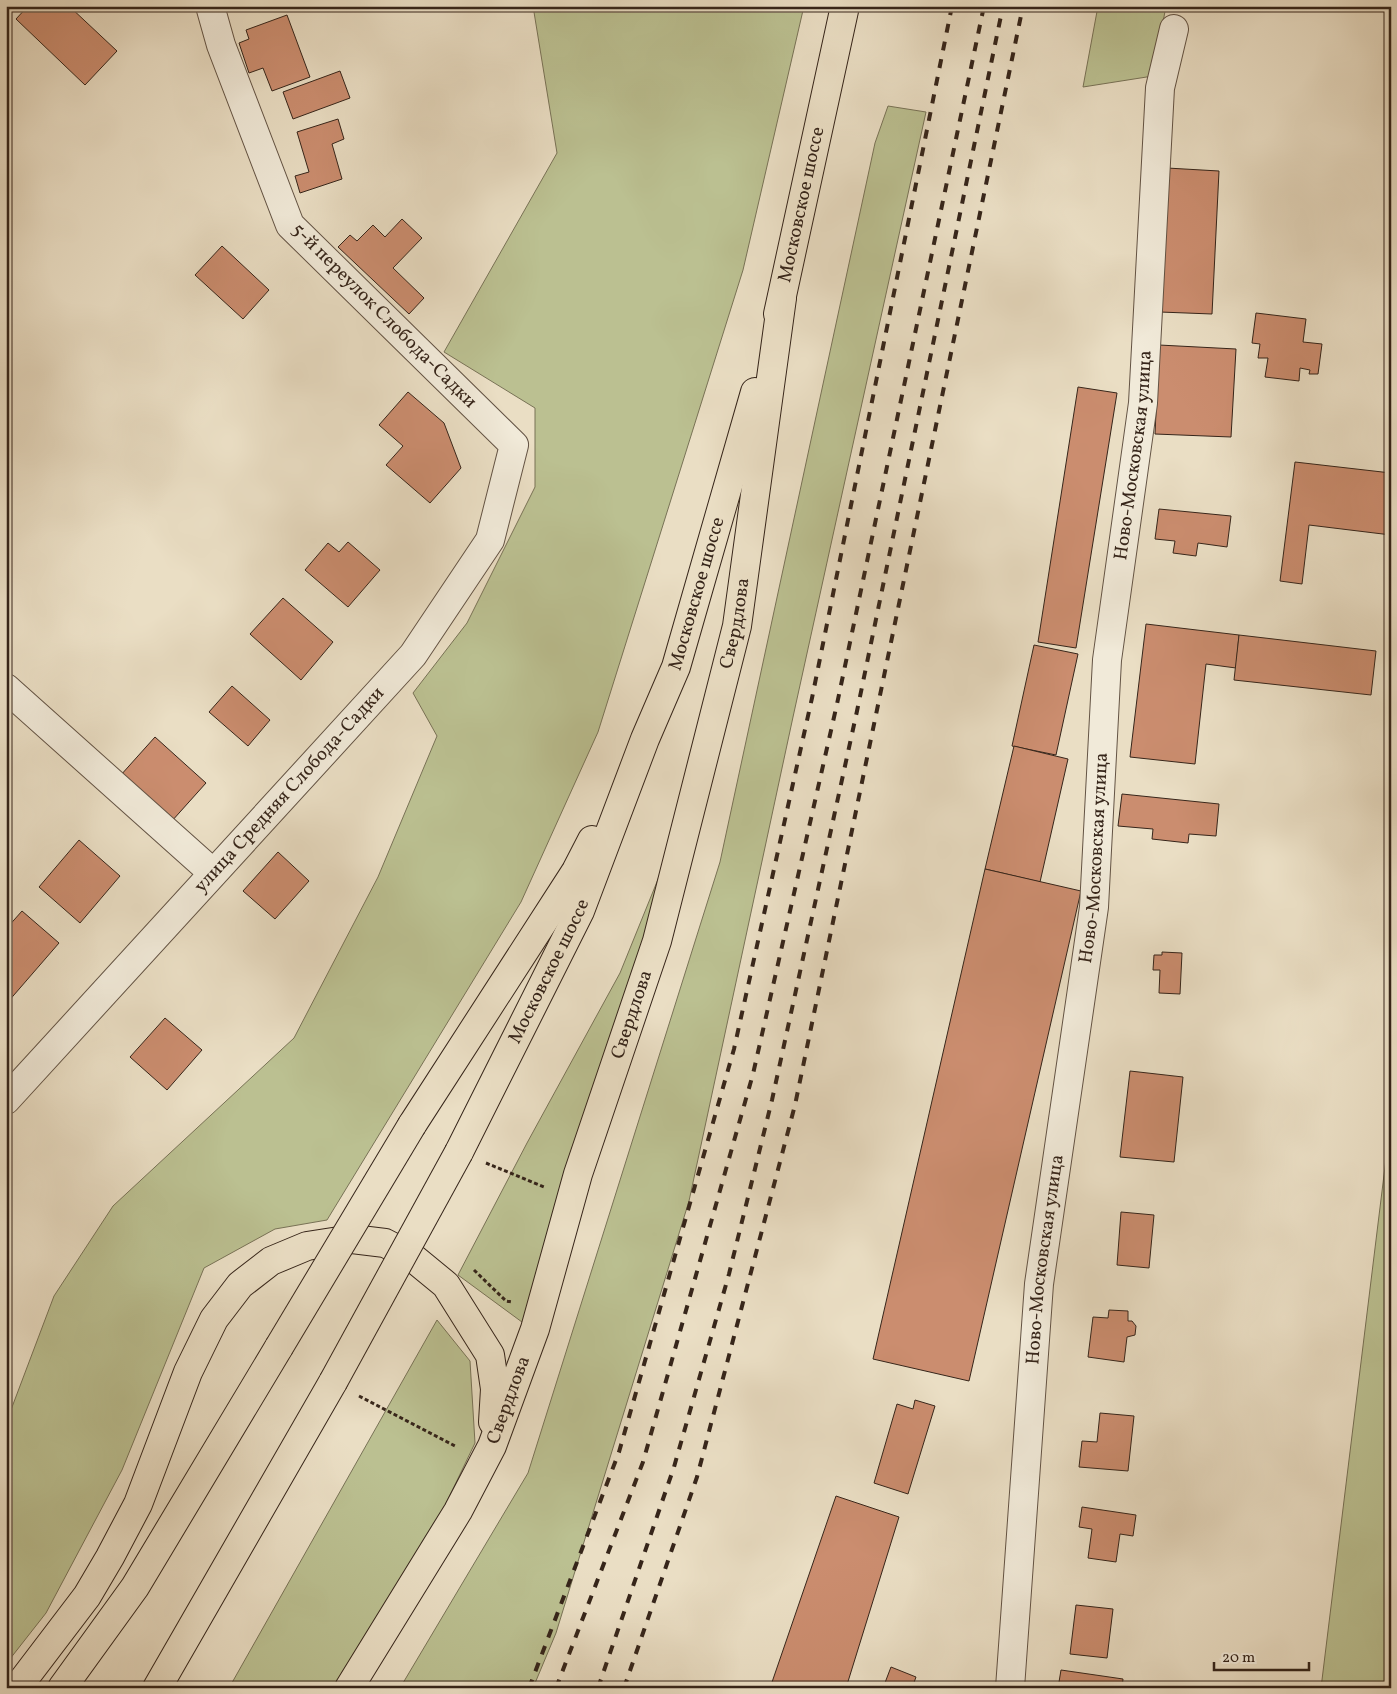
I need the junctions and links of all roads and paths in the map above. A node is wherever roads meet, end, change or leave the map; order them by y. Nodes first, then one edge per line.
1 (210, 6) edge
2 (845, 6) edge
3 (1174, 29) dead end
4 (782, 298) junction
5 (514, 444) joint
6 (6, 688) edge
7 (645, 740) junction
8 (213, 873) junction
9 (6, 1100) edge
10 (459, 1152) junction
11 (544, 1187) dead end
12 (333, 1382) junction
13 (492, 1446) junction
14 (463, 1450) dead end
15 (17, 1688) edge
16 (62, 1688) edge
17 (157, 1688) edge
18 (349, 1688) edge
19 (1010, 1688) edge

1 - 5 street, 5-й переулок Слобода-Садки
2 - 4 main road, Московское шоссе
3 - 19 street, Ново-Московская улица
4 - 7 main road, Московское шоссе
4 - 13 main road, Свердлова
5 - 8 street, улица Средняя Слобода-Садки
6 - 8 street
7 - 10 main road, Московское шоссе
7 - 16 main road, bridge
8 - 9 street, улица Средняя Слобода-Садки
10 - 11 path
10 - 12 main road, Московское шоссе, bridge
12 - 14 path
12 - 17 main road, Московское шоссе
13 - 15 main road
13 - 18 main road, Свердлова

